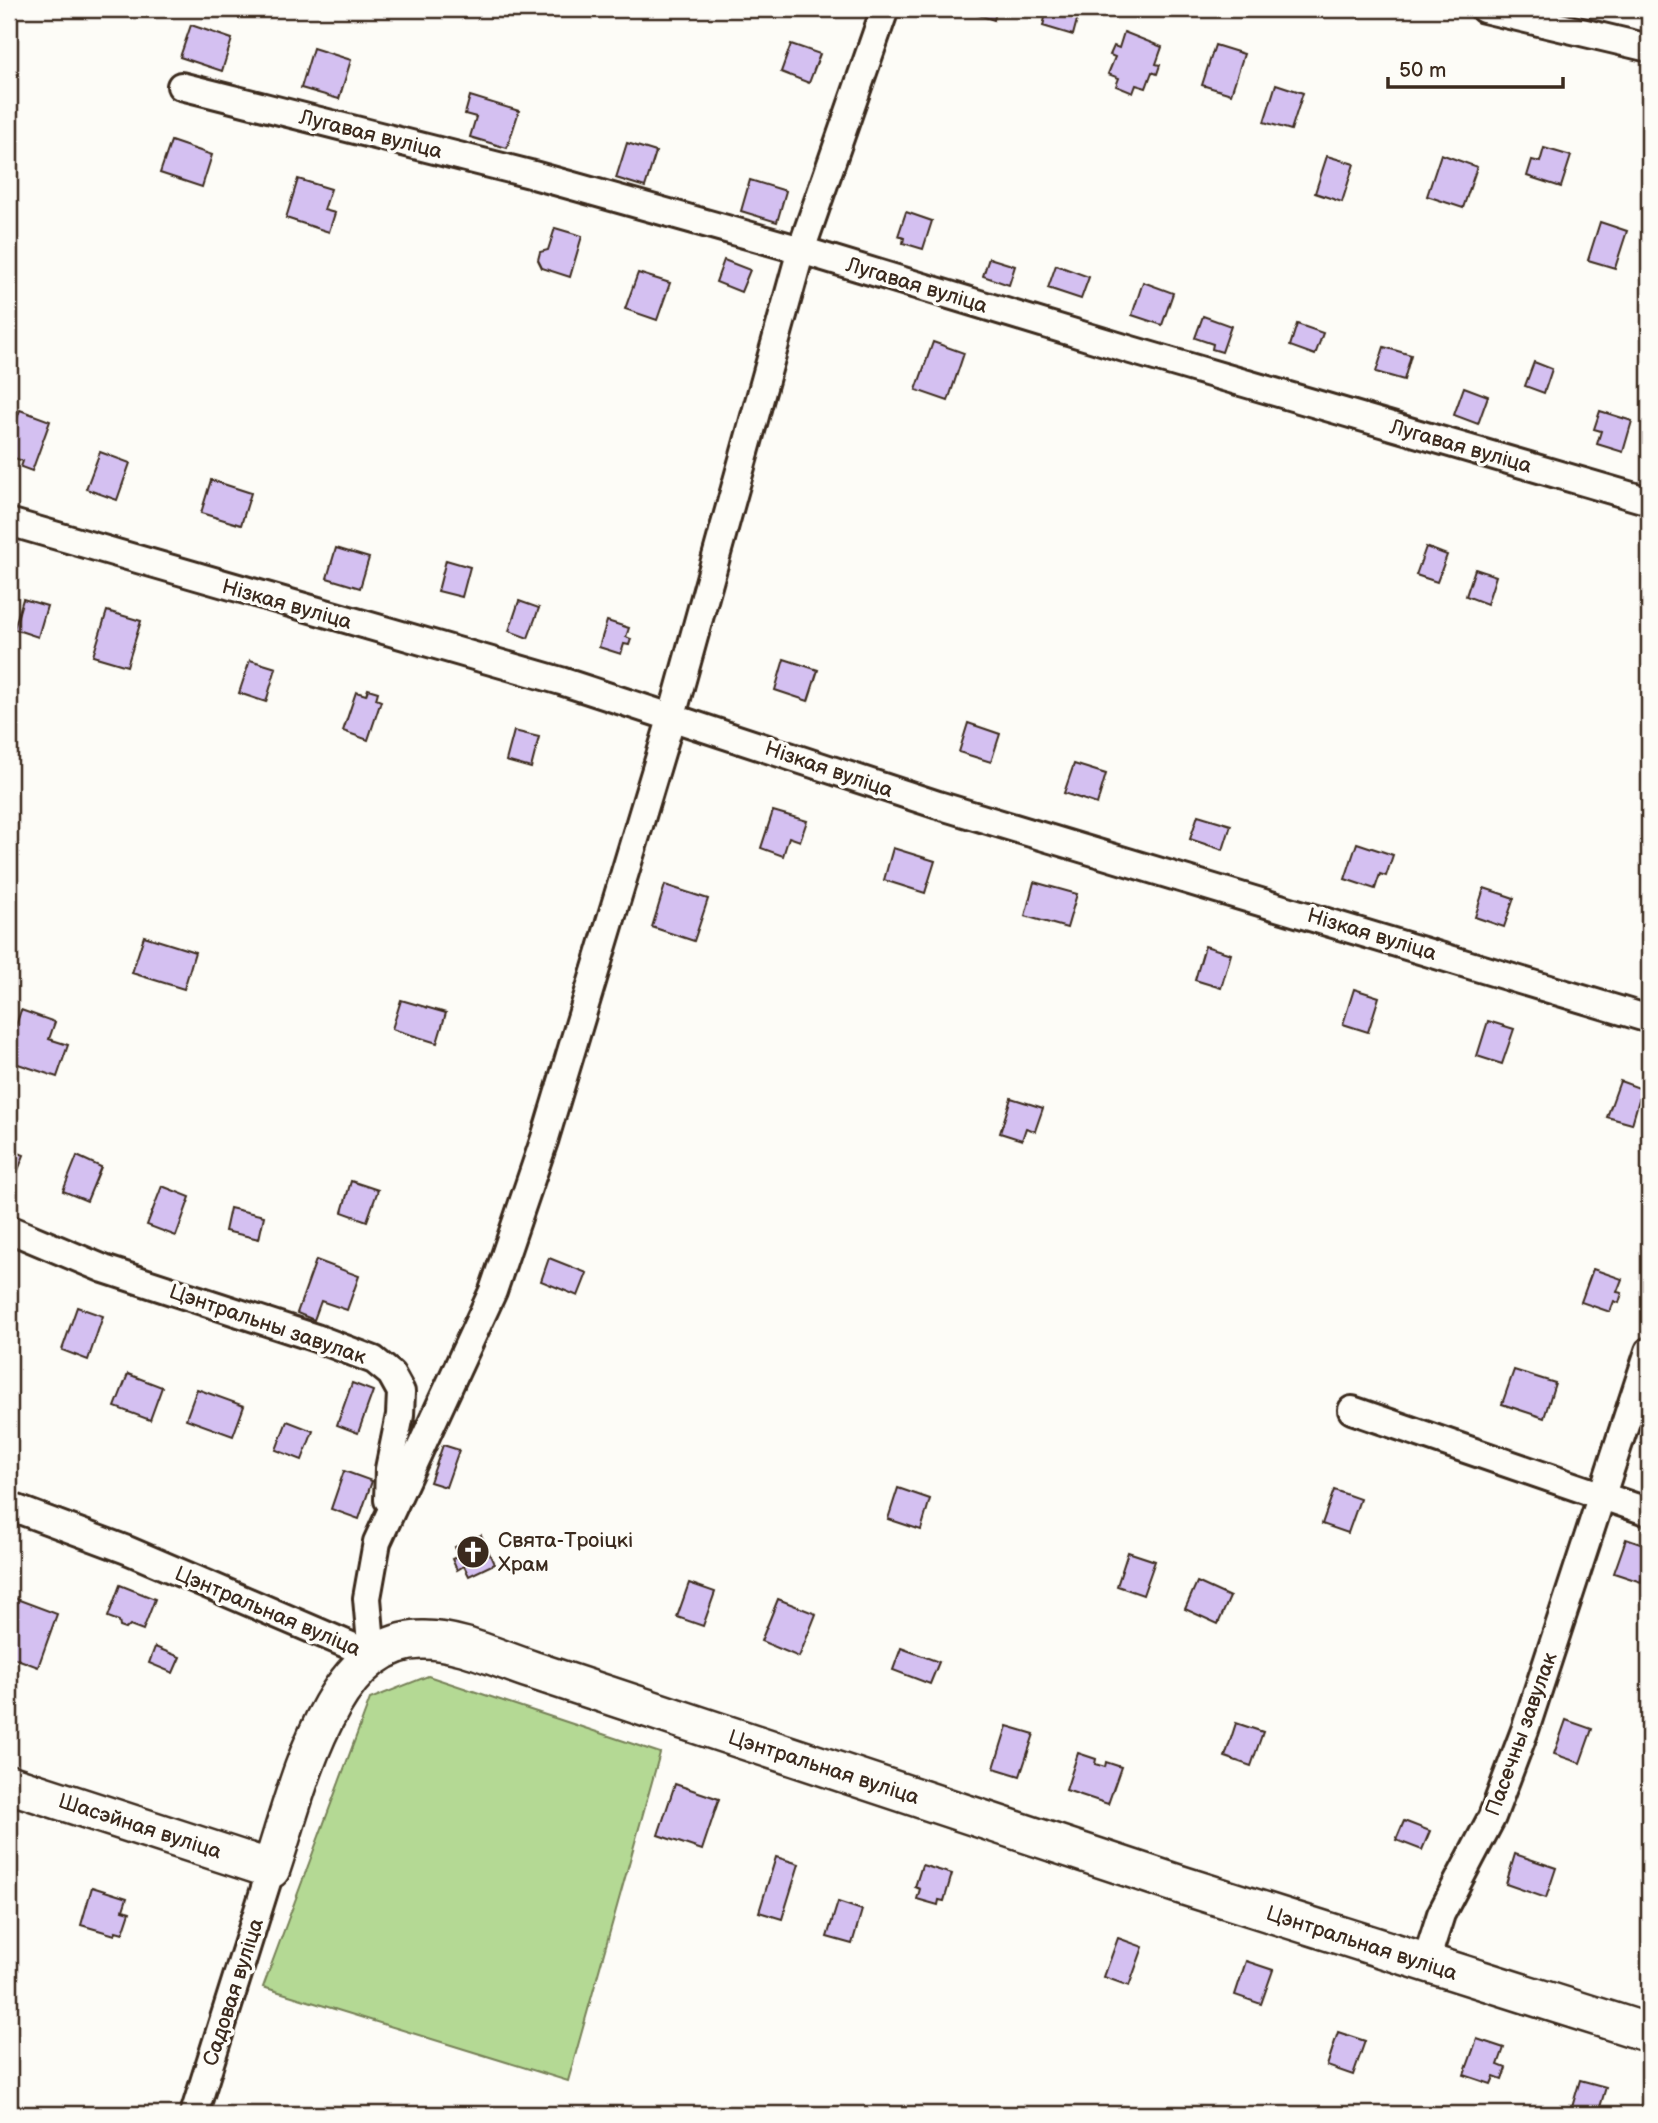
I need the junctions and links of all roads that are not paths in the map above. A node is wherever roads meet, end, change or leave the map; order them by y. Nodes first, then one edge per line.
1 (885, 9) edge
2 (1484, 9) edge
3 (1649, 48) edge
4 (181, 86) dead end
5 (801, 250) junction
6 (1649, 500) edge
7 (9, 522) edge
8 (671, 716) junction
9 (1649, 1019) edge
10 (9, 1229) edge
11 (1649, 1351) edge
12 (1352, 1410) dead end
13 (1602, 1498) junction
14 (9, 1506) edge
15 (1649, 1512) edge
16 (388, 1513) junction
17 (372, 1655) junction
18 (9, 1784) edge
19 (271, 1869) junction
20 (1425, 1964) junction
21 (1649, 2033) edge
22 (194, 2114) edge

1 - 5 street
2 - 3 street
4 - 5 street, Лугавая вуліца
5 - 6 street, Лугавая вуліца
5 - 8 street
7 - 8 street, Нізкая вуліца
8 - 9 street, Нізкая вуліца
8 - 16 street
10 - 16 street, Цэнтральны завулак
11 - 13 street, Пасечны завулак
12 - 13 street
13 - 15 street
13 - 20 street, Пасечны завулак
14 - 17 street, Цэнтральная вуліца
16 - 17 street
17 - 19 main road
17 - 20 main road, Цэнтральная вуліца
18 - 19 main road, Шасэйная вуліца
19 - 22 street, Садовая вуліца
20 - 21 main road, Цэнтральная вуліца

